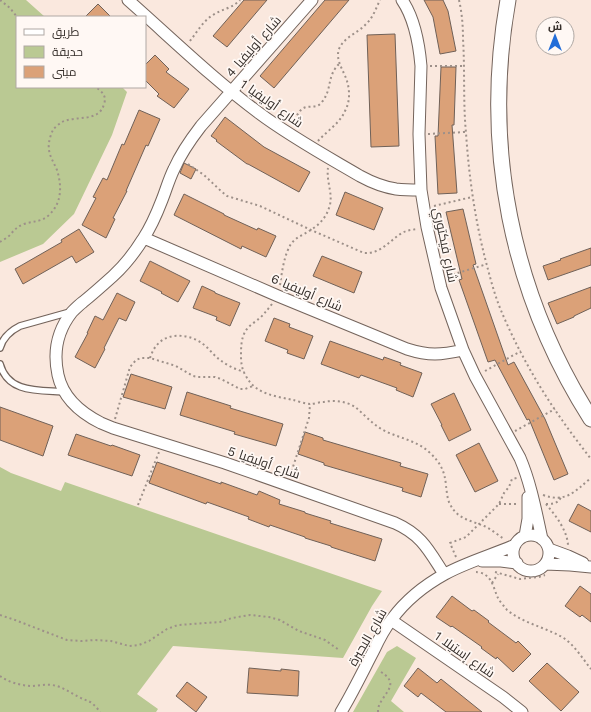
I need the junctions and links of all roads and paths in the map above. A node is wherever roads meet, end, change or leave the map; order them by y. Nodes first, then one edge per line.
1 (0, 0) edge
2 (240, 0) edge
3 (312, 0) edge
4 (380, 0) edge
5 (402, 0) edge
6 (459, 0) edge
7 (508, 0) edge
8 (135, 2) edge
9 (16, 16) edge
10 (183, 49) junction
11 (340, 63) junction
12 (421, 66) junction
13 (464, 66) junction
14 (97, 88) edge
15 (231, 92) junction
16 (287, 132) junction
17 (466, 132) junction
18 (419, 134) junction
19 (312, 148) junction
20 (179, 157) junction
21 (332, 160) junction
22 (421, 190) junction
23 (472, 197) junction
24 (423, 209) junction
25 (426, 227) junction
26 (311, 230) junction
27 (144, 238) junction
28 (0, 242) edge
29 (486, 264) junction
30 (439, 278) junction
31 (278, 296) junction
32 (73, 311) junction
33 (0, 348) edge
34 (463, 350) junction
35 (521, 351) junction
36 (150, 358) junction
37 (0, 366) edge
38 (244, 372) junction
39 (475, 376) junction
40 (253, 386) junction
41 (64, 392) junction
42 (310, 404) junction
43 (555, 409) junction
44 (591, 418) edge
45 (113, 428) junction
46 (507, 435) junction
47 (163, 443) junction
48 (591, 459) edge
49 (527, 478) junction
50 (591, 478) edge
51 (287, 484) junction
52 (543, 499) dead end
53 (545, 504) dead end
54 (138, 505) dead end
55 (479, 524) junction
56 (525, 536) junction
57 (542, 539) junction
58 (515, 545) junction
59 (549, 549) junction
60 (568, 556) junction
61 (464, 564) junction
62 (517, 564) junction
63 (591, 567) edge
64 (546, 569) junction
65 (483, 571) dead end
66 (494, 572) dead end
67 (498, 573) junction
68 (444, 574) junction
69 (492, 583) junction
70 (0, 615) edge
71 (391, 620) junction
72 (339, 650) dead end
73 (591, 669) edge
74 (381, 672) dead end
75 (0, 676) edge
76 (100, 712) edge
77 (341, 712) edge
78 (378, 712) edge
79 (522, 712) edge

1 - 9 path
2 - 10 path
3 - 15 street, شارع أوليفيا 4
4 - 11 path
5 - 12 street, شارع فيكتوري
6 - 13 path
7 - 44 main road
8 - 10 street, شارع أوليفيا 1
10 - 15 street, شارع أوليفيا 1
11 - 16 path
11 - 19 path
12 - 13 path
12 - 18 street, شارع فيكتوري
13 - 17 path
14 - 28 path
15 - 16 street, شارع أوليفيا 1
15 - 20 street, شارع أوليفيا 5
16 - 19 street, شارع أوليفيا 1
17 - 18 path
17 - 23 path
18 - 22 street, شارع فيكتوري
19 - 21 street, شارع أوليفيا 1
20 - 26 path
20 - 27 street, شارع أوليفيا 5
21 - 22 street, شارع أوليفيا 1
21 - 26 path
22 - 24 street, شارع فيكتوري
23 - 24 path
23 - 29 path
24 - 25 street, شارع فيكتوري
25 - 26 path
25 - 30 street, شارع فيكتوري
26 - 31 path
27 - 31 street, شارع أوليفيا 6
27 - 32 street, شارع أوليفيا 5
29 - 30 path
29 - 35 path
30 - 34 street, شارع فيكتوري
31 - 34 street, شارع أوليفيا 6
31 - 38 path
32 - 33 lane, شارع أوليفيا 5
32 - 41 street, شارع أوليفيا 5
34 - 39 street, شارع فيكتوري
35 - 39 path
35 - 43 path
36 - 38 path
36 - 40 path
36 - 45 path
37 - 41 lane
38 - 40 path
39 - 46 street, شارع فيكتوري
40 - 42 path
41 - 45 street, شارع أوليفيا 5
42 - 51 path
42 - 55 path
43 - 46 path
43 - 48 path
45 - 47 street, شارع أوليفيا 5
46 - 49 street, شارع فيكتوري
47 - 51 street, شارع أوليفيا 5
47 - 54 path
49 - 55 path
49 - 56 street, شارع فيكتوري
49 - 57 street, شارع فيكتوري
50 - 52 path
51 - 68 street, شارع أوليفيا 5
53 - 60 path
55 - 58 path
55 - 61 path
56 - 57 street
56 - 58 street
57 - 59 street
58 - 61 street, شارع البحيرة
58 - 62 street
59 - 60 street
59 - 64 street
60 - 63 street
61 - 62 street, شارع البحيرة
61 - 68 street, شارع البحيرة
62 - 64 street
63 - 64 street
64 - 67 path
65 - 69 path
66 - 67 path
67 - 69 path
68 - 71 street, شارع البحيرة
69 - 73 path
70 - 72 path
71 - 77 street, شارع البحيرة
71 - 79 street, شارع إستيلا 1
74 - 78 path
75 - 76 path

